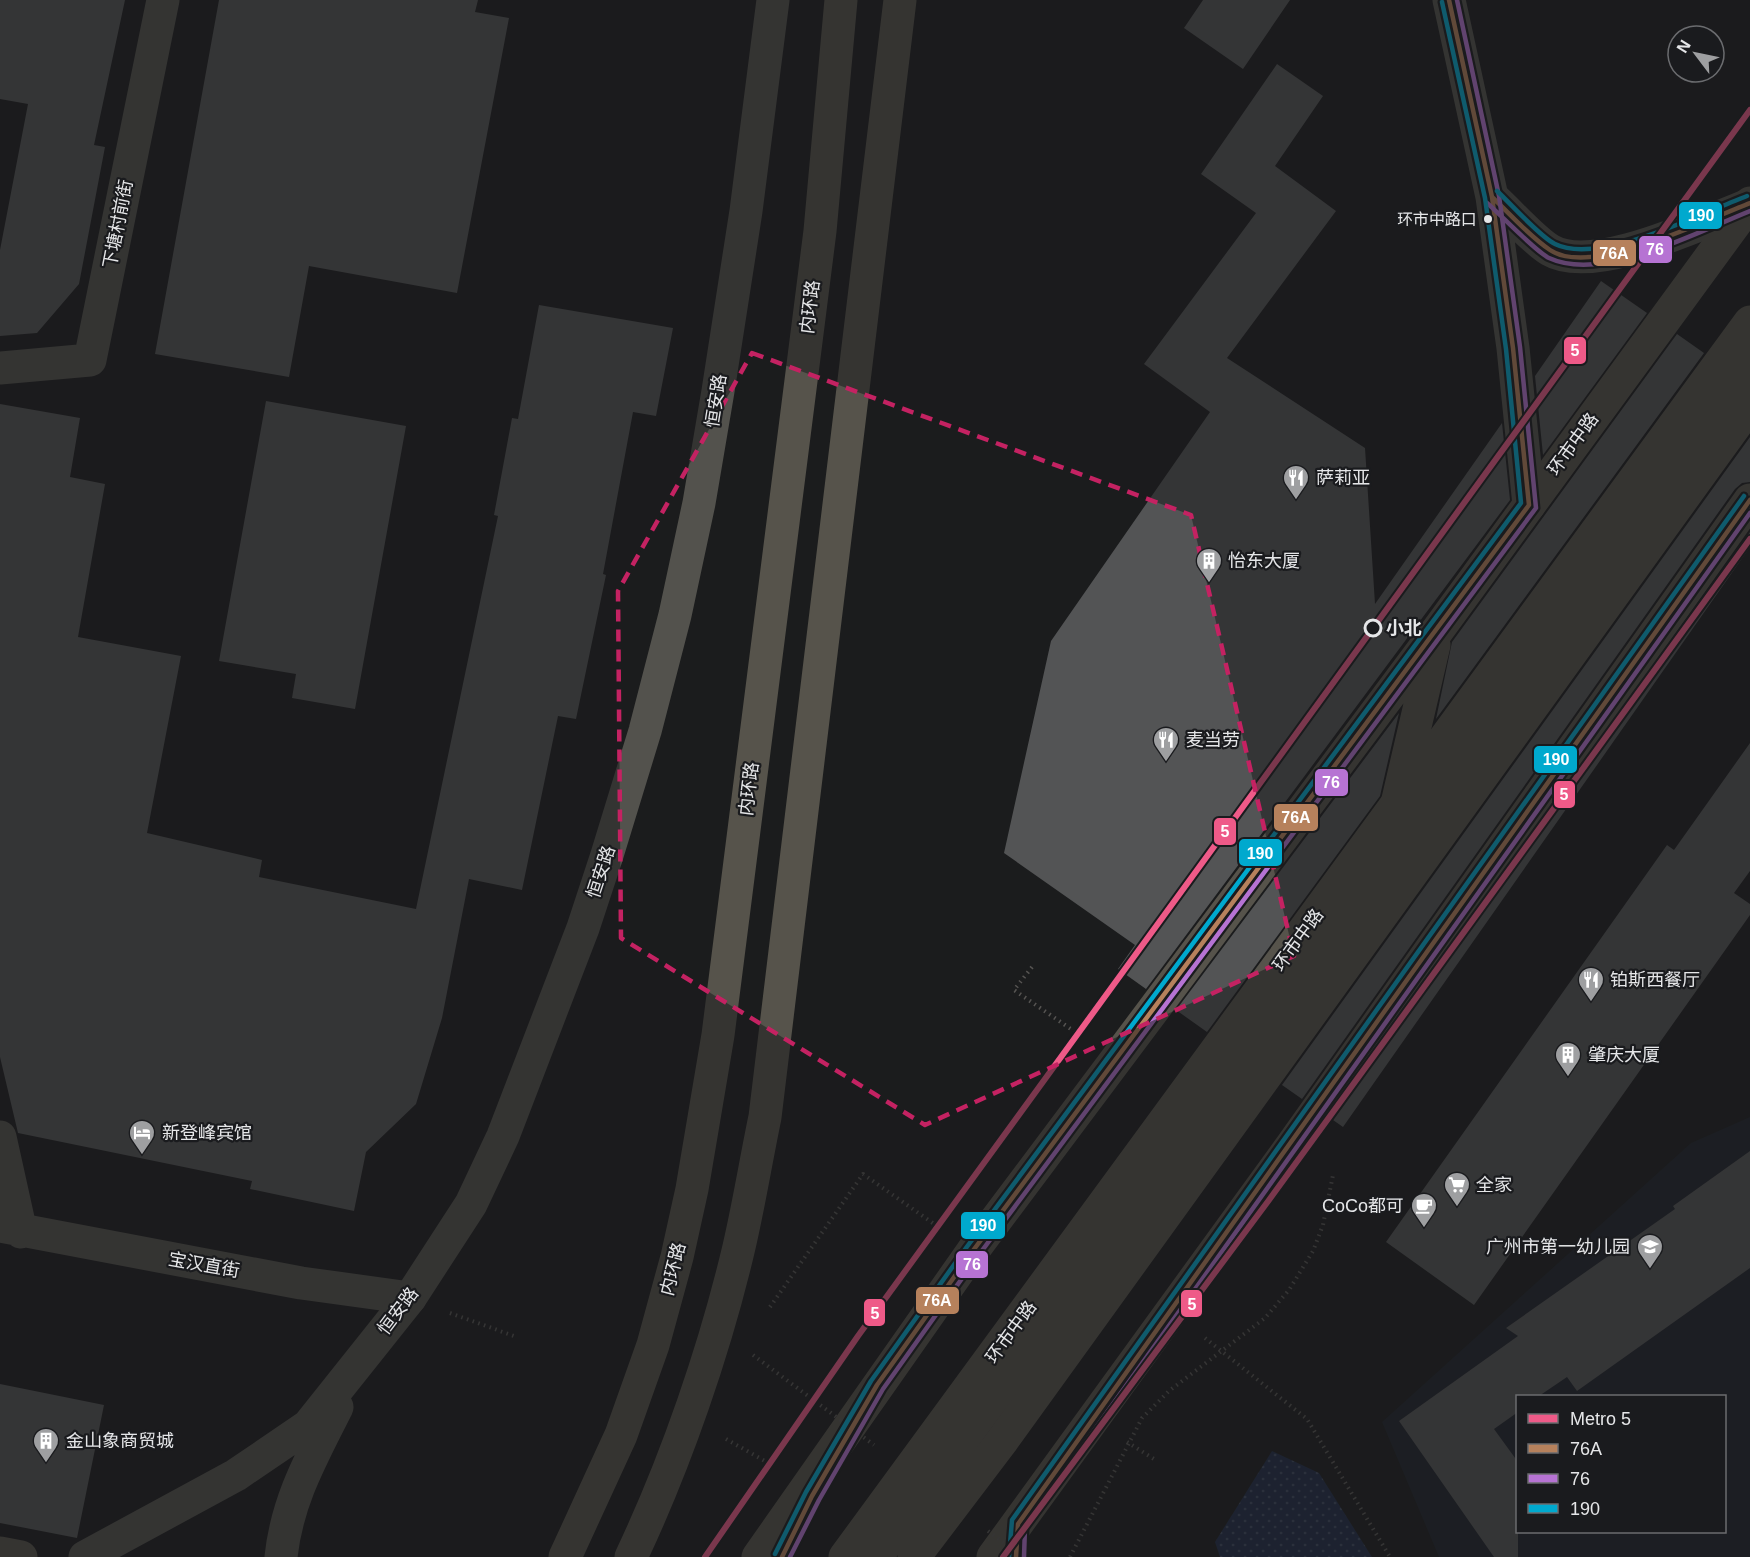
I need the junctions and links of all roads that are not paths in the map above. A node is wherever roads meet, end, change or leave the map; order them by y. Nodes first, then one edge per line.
1 (163, 0) edge
2 (773, 0) edge
3 (841, 0) edge
4 (900, 0) edge
5 (1449, 0) edge
6 (1492, 197) junction
7 (1749, 204) edge
8 (1750, 322) edge
9 (1750, 361) edge
10 (0, 368) edge
11 (1750, 405) edge
12 (1750, 500) edge
13 (1529, 504) junction
14 (1437, 631) junction
15 (1382, 871) junction
16 (0, 1137) edge
17 (10, 1229) edge
18 (410, 1298) junction
19 (360, 1362) junction
20 (877, 1385) junction
21 (1018, 1524) junction
22 (990, 1543) edge
23 (0, 1553) edge
24 (21, 1557) edge
25 (85, 1557) edge
26 (281, 1557) edge
27 (565, 1557) edge
28 (631, 1557) edge
29 (758, 1557) edge
30 (782, 1557) edge
31 (845, 1557) edge
32 (876, 1557) edge
33 (914, 1557) edge
34 (1016, 1557) edge

1 - 10 street, 下塘村前街
2 - 18 street, 恒安路
3 - 27 highway, 内环路, bridge
4 - 28 highway, bridge
5 - 6 street
6 - 7 street
6 - 13 street
7 - 13 highway, 环市中路
8 - 31 highway, 环市中路, bridge
9 - 15 highway
11 - 33 highway, bridge
12 - 21 highway
13 - 14 highway, 环市中路
14 - 15 highway
14 - 20 highway, 环市中路
15 - 32 highway
16 - 17 street
17 - 18 street, 宝汉直街
18 - 19 street, 恒安路
19 - 25 street, 恒安路
19 - 26 street
20 - 29 highway, 环市中路
20 - 30 highway
21 - 22 highway
21 - 34 highway
23 - 24 highway

